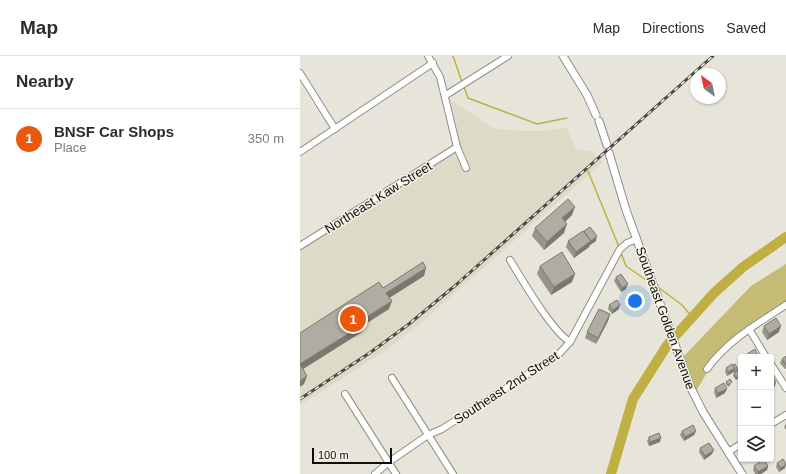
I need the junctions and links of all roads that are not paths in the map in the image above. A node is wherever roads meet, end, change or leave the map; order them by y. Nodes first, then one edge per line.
1 (428, 56) edge
2 (508, 56) edge
3 (563, 56) edge
4 (433, 63) junction
5 (300, 73) edge
6 (446, 95) junction
7 (335, 129) junction
8 (606, 145) dead end
9 (457, 147) junction
10 (300, 152) edge
11 (609, 153) dead end
12 (466, 168) dead end
13 (637, 238) junction
14 (300, 246) edge
15 (510, 260) dead end
16 (786, 305) edge
17 (749, 329) junction
18 (570, 342) junction
19 (764, 354) edge
20 (707, 369) dead end
21 (774, 369) edge
22 (392, 378) dead end
23 (786, 388) edge
24 (345, 394) dead end
25 (786, 415) edge
26 (774, 422) edge
27 (428, 435) junction
28 (738, 446) edge
29 (728, 452) junction
30 (389, 462) junction
31 (376, 474) edge
32 (396, 474) edge
33 (452, 474) edge
34 (742, 474) edge

1 - 4 street
2 - 6 street
3 - 8 street
4 - 6 street
4 - 7 street
5 - 7 street
6 - 9 street
7 - 10 street
9 - 12 street
9 - 14 street, Northeast Kaw Street
11 - 13 street, Southeast Golden Avenue
13 - 18 street, Southeast 2nd Street
13 - 29 street, Southeast Golden Avenue
15 - 18 street
16 - 17 street
17 - 19 street
17 - 20 street
18 - 27 street, Southeast 2nd Street
21 - 23 street
22 - 27 street
24 - 30 street
25 - 26 street
27 - 30 street, Southeast 2nd Street
27 - 33 street
28 - 29 street
29 - 34 street, Southeast Golden Avenue
30 - 31 street, Southeast 2nd Street
30 - 32 street

